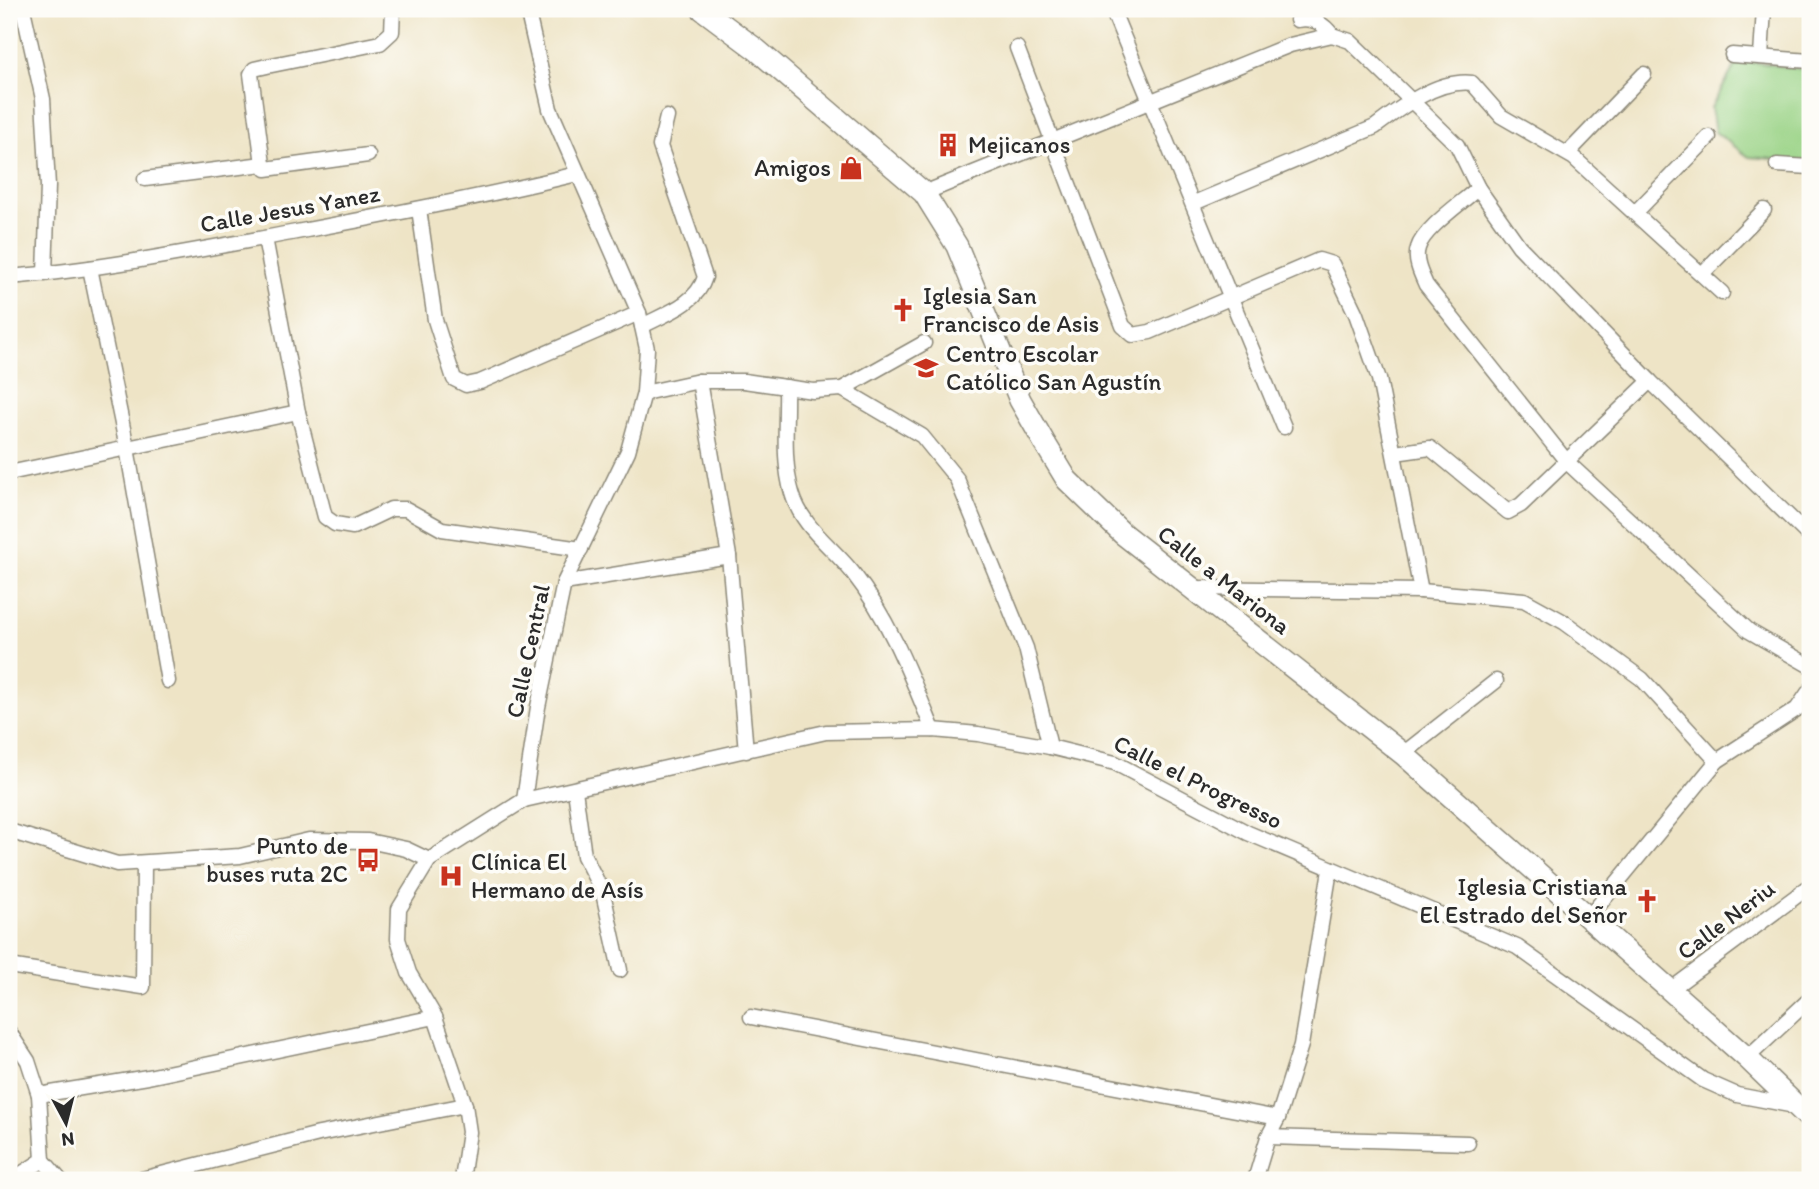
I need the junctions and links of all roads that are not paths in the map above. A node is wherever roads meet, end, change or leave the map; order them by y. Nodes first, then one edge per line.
1 (23, 9) edge
2 (393, 9) edge
3 (527, 9) edge
4 (702, 9) edge
5 (1112, 9) edge
6 (1764, 9) edge
7 (1295, 14) edge
8 (1332, 35) junction
9 (1290, 45) junction
10 (1017, 48) dead end
11 (1732, 55) dead end
12 (1761, 56) junction
13 (1810, 61) edge
14 (1644, 74) dead end
15 (1152, 100) junction
16 (1412, 102) junction
17 (667, 117) dead end
18 (1710, 137) dead end
19 (1052, 141) junction
20 (1568, 153) junction
21 (368, 155) dead end
22 (263, 164) junction
23 (1777, 165) dead end
24 (1810, 167) edge
25 (577, 174) junction
26 (145, 178) dead end
27 (1478, 188) junction
28 (924, 194) junction
29 (1194, 203) junction
30 (419, 209) junction
31 (1764, 209) dead end
32 (1635, 214) junction
33 (265, 238) junction
34 (90, 268) junction
35 (46, 274) junction
36 (1702, 274) junction
37 (9, 277) edge
38 (1722, 293) dead end
39 (1232, 295) junction
40 (640, 320) junction
41 (924, 343) dead end
42 (1650, 380) junction
43 (699, 381) junction
44 (786, 387) junction
45 (842, 389) junction
46 (644, 393) junction
47 (298, 412) junction
48 (1284, 427) dead end
49 (127, 448) junction
50 (1395, 453) junction
51 (1567, 462) junction
52 (9, 473) edge
53 (1810, 537) edge
54 (581, 549) junction
55 (729, 556) junction
56 (564, 583) junction
57 (1193, 588) junction
58 (1421, 591) junction
59 (1810, 666) edge
60 (168, 681) dead end
61 (1496, 681) dead end
62 (1810, 690) edge
63 (933, 730) junction
64 (1050, 747) junction
65 (746, 751) junction
66 (1403, 754) junction
67 (1717, 761) junction
68 (575, 790) junction
69 (524, 800) junction
70 (9, 831) edge
71 (429, 860) junction
72 (144, 863) junction
73 (1331, 870) junction
74 (1810, 886) edge
75 (1589, 917) junction
76 (9, 966) edge
77 (620, 970) dead end
78 (1670, 990) junction
79 (1810, 999) edge
80 (435, 1017) junction
81 (751, 1017) dead end
82 (9, 1032) edge
83 (1747, 1058) junction
84 (39, 1095) junction
85 (465, 1105) junction
86 (1803, 1113) edge
87 (1278, 1118) junction
88 (1268, 1137) junction
89 (1468, 1143) dead end
90 (43, 1160) junction
91 (12, 1180) edge
92 (60, 1180) edge
93 (138, 1180) edge
94 (462, 1180) edge
95 (1255, 1180) edge

1 - 35 street
2 - 22 street
3 - 25 street, Calle Central
4 - 28 main road, Calle a Mariona
5 - 15 street
6 - 12 street
7 - 8 street
7 - 9 street
8 - 9 street
8 - 16 street
9 - 15 street
10 - 19 street
11 - 12 street
12 - 13 street
14 - 20 street
15 - 19 street
15 - 29 street
16 - 20 street
16 - 27 street
16 - 29 street
17 - 40 street
18 - 32 street
19 - 28 street
19 - 39 street
20 - 32 street
21 - 22 street
22 - 26 street
23 - 24 street
25 - 30 street, Calle Jesus Yanez
25 - 40 street, Calle Central
27 - 42 street
27 - 51 street
28 - 57 main road, Calle a Mariona
29 - 39 street
30 - 33 street, Calle Jesus Yanez
30 - 40 street
31 - 36 street
32 - 36 street
33 - 34 street, Calle Jesus Yanez
33 - 47 street
34 - 35 street, Calle Jesus Yanez
34 - 49 street
35 - 37 street, Calle Jesus Yanez
36 - 38 street
39 - 48 street
39 - 50 street
40 - 46 street, Calle Central
41 - 45 street
42 - 51 street
42 - 53 street
43 - 44 street
43 - 46 street
43 - 55 street
44 - 45 street
44 - 63 street
45 - 64 street
46 - 54 street, Calle Central
47 - 49 street
47 - 54 street
49 - 52 street
49 - 60 street
50 - 51 street
50 - 58 street
51 - 59 street
54 - 56 street, Calle Central
55 - 56 street
55 - 65 street
56 - 69 street, Calle Central
57 - 58 street
57 - 66 main road, Calle a Mariona
58 - 67 street
61 - 66 street
62 - 67 street
63 - 64 street, Calle el Progresso
63 - 65 street, Calle el Progresso
64 - 73 street, Calle el Progresso
65 - 68 street, Calle el Progresso
66 - 75 main road, Calle a Mariona
67 - 75 street
68 - 69 street, Calle el Progresso
68 - 77 street
69 - 71 street
70 - 72 street
71 - 72 street
71 - 80 street
72 - 76 street
73 - 86 street, Calle el Progresso
73 - 87 street
74 - 78 street, Calle Neriu
75 - 78 main road, Calle a Mariona
78 - 83 main road, Calle a Mariona
79 - 83 street
80 - 84 street
80 - 85 street
81 - 87 street
82 - 84 street
83 - 86 main road, Calle a Mariona
84 - 90 street
85 - 93 street
85 - 94 street
87 - 88 street
88 - 89 street
88 - 95 street
90 - 91 street
90 - 92 street

